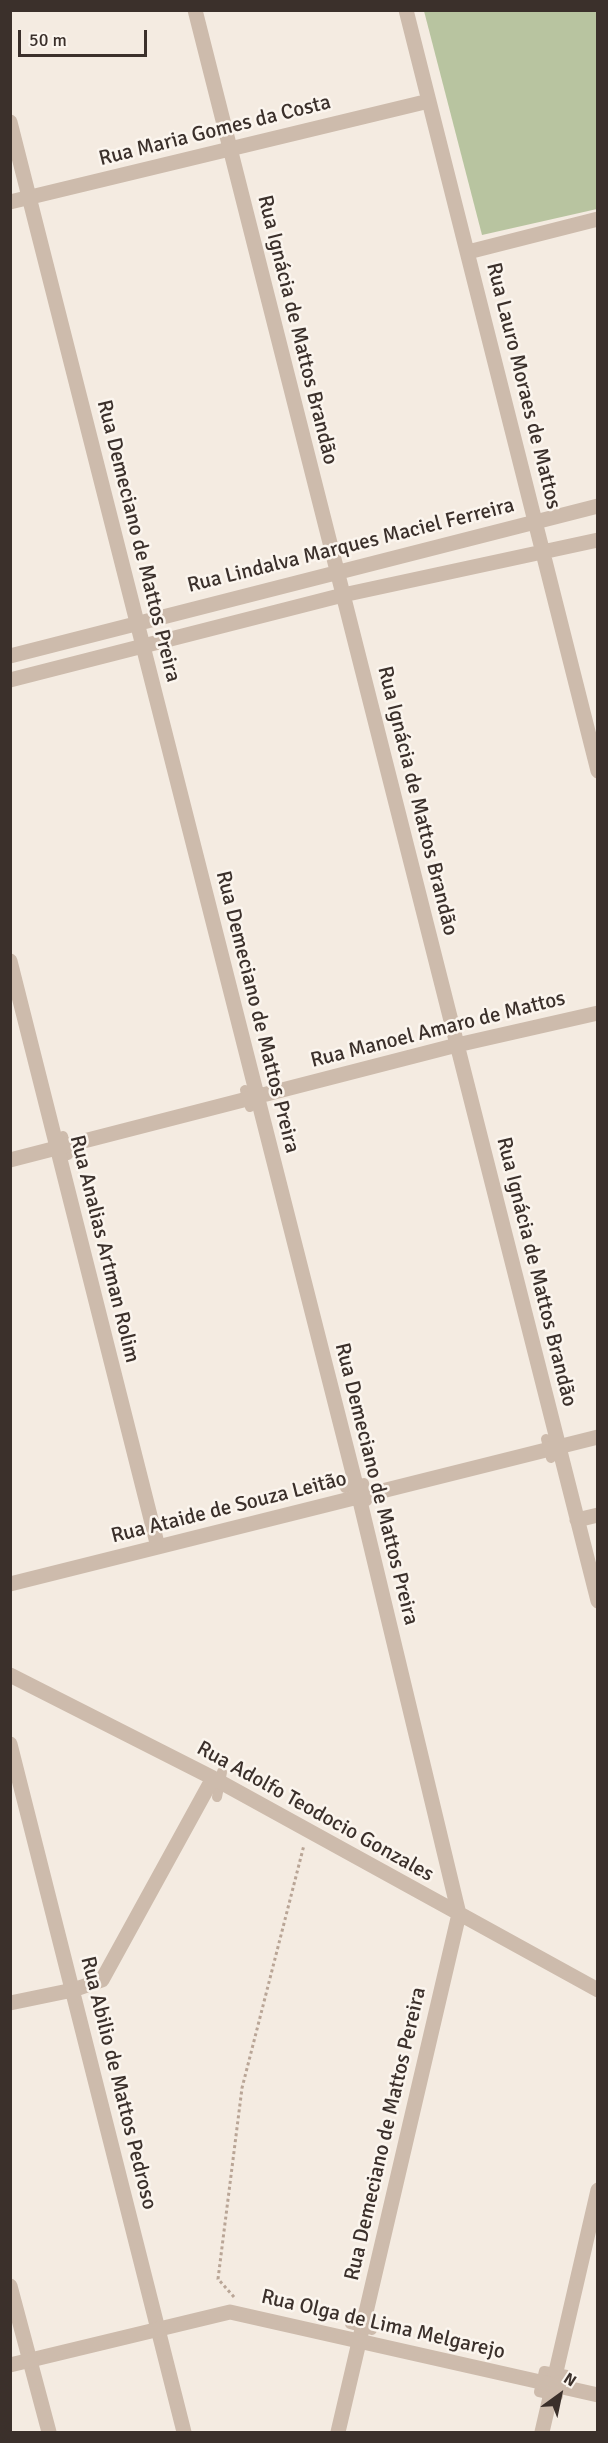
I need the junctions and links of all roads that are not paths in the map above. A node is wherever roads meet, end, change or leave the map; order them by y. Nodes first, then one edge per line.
1 (195, 10) edge
2 (406, 10) edge
3 (429, 100) junction
4 (10, 122) edge
5 (230, 149) junction
6 (29, 197) junction
7 (10, 202) edge
8 (597, 219) edge
9 (468, 252) junction
10 (597, 506) edge
11 (535, 520) junction
12 (597, 540) edge
13 (543, 553) junction
14 (337, 572) junction
15 (343, 595) junction
16 (137, 622) junction
17 (145, 654) junction
18 (10, 656) edge
19 (10, 680) edge
20 (597, 771) edge
21 (10, 961) edge
22 (597, 1013) edge
23 (451, 1046) junction
24 (257, 1096) junction
25 (64, 1146) junction
26 (10, 1160) edge
27 (597, 1437) edge
28 (551, 1448) junction
29 (359, 1494) junction
30 (597, 1515) edge
31 (577, 1520) junction
32 (158, 1547) junction
33 (10, 1584) edge
34 (597, 1601) edge
35 (10, 1675) edge
36 (10, 1744) edge
37 (218, 1783) junction
38 (468, 1919) junction
39 (73, 1990) junction
40 (597, 1990) edge
41 (10, 2003) edge
42 (597, 2190) edge
43 (10, 2286) edge
44 (158, 2329) junction
45 (364, 2336) junction
46 (29, 2360) junction
47 (10, 2365) edge
48 (554, 2384) junction
49 (597, 2395) edge
50 (49, 2433) edge
51 (184, 2433) edge
52 (338, 2433) edge
53 (542, 2433) edge

1 - 5 street, Rua Ignácia de Mattos Brandão
2 - 3 street, Rua Lauro Moraes de Mattos
3 - 5 street, Rua Maria Gomes da Costa
3 - 9 street, Rua Lauro Moraes de Mattos
4 - 6 street, Rua Demeciano de Mattos Preira
5 - 6 street, Rua Maria Gomes da Costa
5 - 14 street, Rua Ignácia de Mattos Brandão
6 - 7 street, Rua Maria Gomes da Costa
6 - 16 street, Rua Demeciano de Mattos Preira
8 - 9 street
9 - 11 street, Rua Lauro Moraes de Mattos
10 - 11 street, Rua Lindalva Marques Maciel Ferreira
11 - 13 street, Rua Lauro Moraes de Mattos
11 - 14 street, Rua Lindalva Marques Maciel Ferreira
12 - 13 street
13 - 15 street
13 - 20 street, Rua Lauro Moraes de Mattos
14 - 15 street, Rua Ignácia de Mattos Brandão
14 - 16 street, Rua Lindalva Marques Maciel Ferreira
15 - 17 street
15 - 23 street, Rua Ignácia de Mattos Brandão
16 - 17 street, Rua Demeciano de Mattos Preira
16 - 18 street, Rua Lindalva Marques Maciel Ferreira
17 - 19 street
17 - 24 street, Rua Demeciano de Mattos Preira
21 - 25 street, Rua Analias Artman Rolim
22 - 23 street, Rua Manoel Amaro de Mattos
23 - 24 street, Rua Manoel Amaro de Mattos
23 - 28 street, Rua Ignácia de Mattos Brandão
24 - 25 street, Rua Manoel Amaro de Mattos
24 - 29 street, Rua Demeciano de Mattos Preira
25 - 26 street, Rua Manoel Amaro de Mattos
25 - 32 street, Rua Analias Artman Rolim
27 - 28 street, Rua Ataide de Souza Leitão
28 - 29 street, Rua Ataide de Souza Leitão
28 - 31 street, Rua Ignácia de Mattos Brandão
29 - 32 street, Rua Ataide de Souza Leitão
29 - 38 street, Rua Demeciano de Mattos Preira
30 - 31 street
31 - 34 street, Rua Ignácia de Mattos Brandão
32 - 33 street, Rua Ataide de Souza Leitão
35 - 37 street, Rua Adolfo Teodocio Gonzales
36 - 39 street, Rua Abilio de Mattos Pedroso
37 - 38 street, Rua Adolfo Teodocio Gonzales
37 - 39 street
38 - 40 street, Rua Adolfo Teodocio Gonzales
38 - 45 street, Rua Demeciano de Mattos Pereira
39 - 41 street
39 - 44 street, Rua Abilio de Mattos Pedroso
42 - 48 street
43 - 46 street
44 - 45 street, Rua Olga de Lima Melgarejo
44 - 46 street
44 - 51 street, Rua Abilio de Mattos Pedroso
45 - 48 street, Rua Olga de Lima Melgarejo
45 - 52 street, Rua Demeciano de Mattos Pereira
46 - 47 street
46 - 50 street
48 - 49 street, Rua Olga de Lima Melgarejo
48 - 53 street

